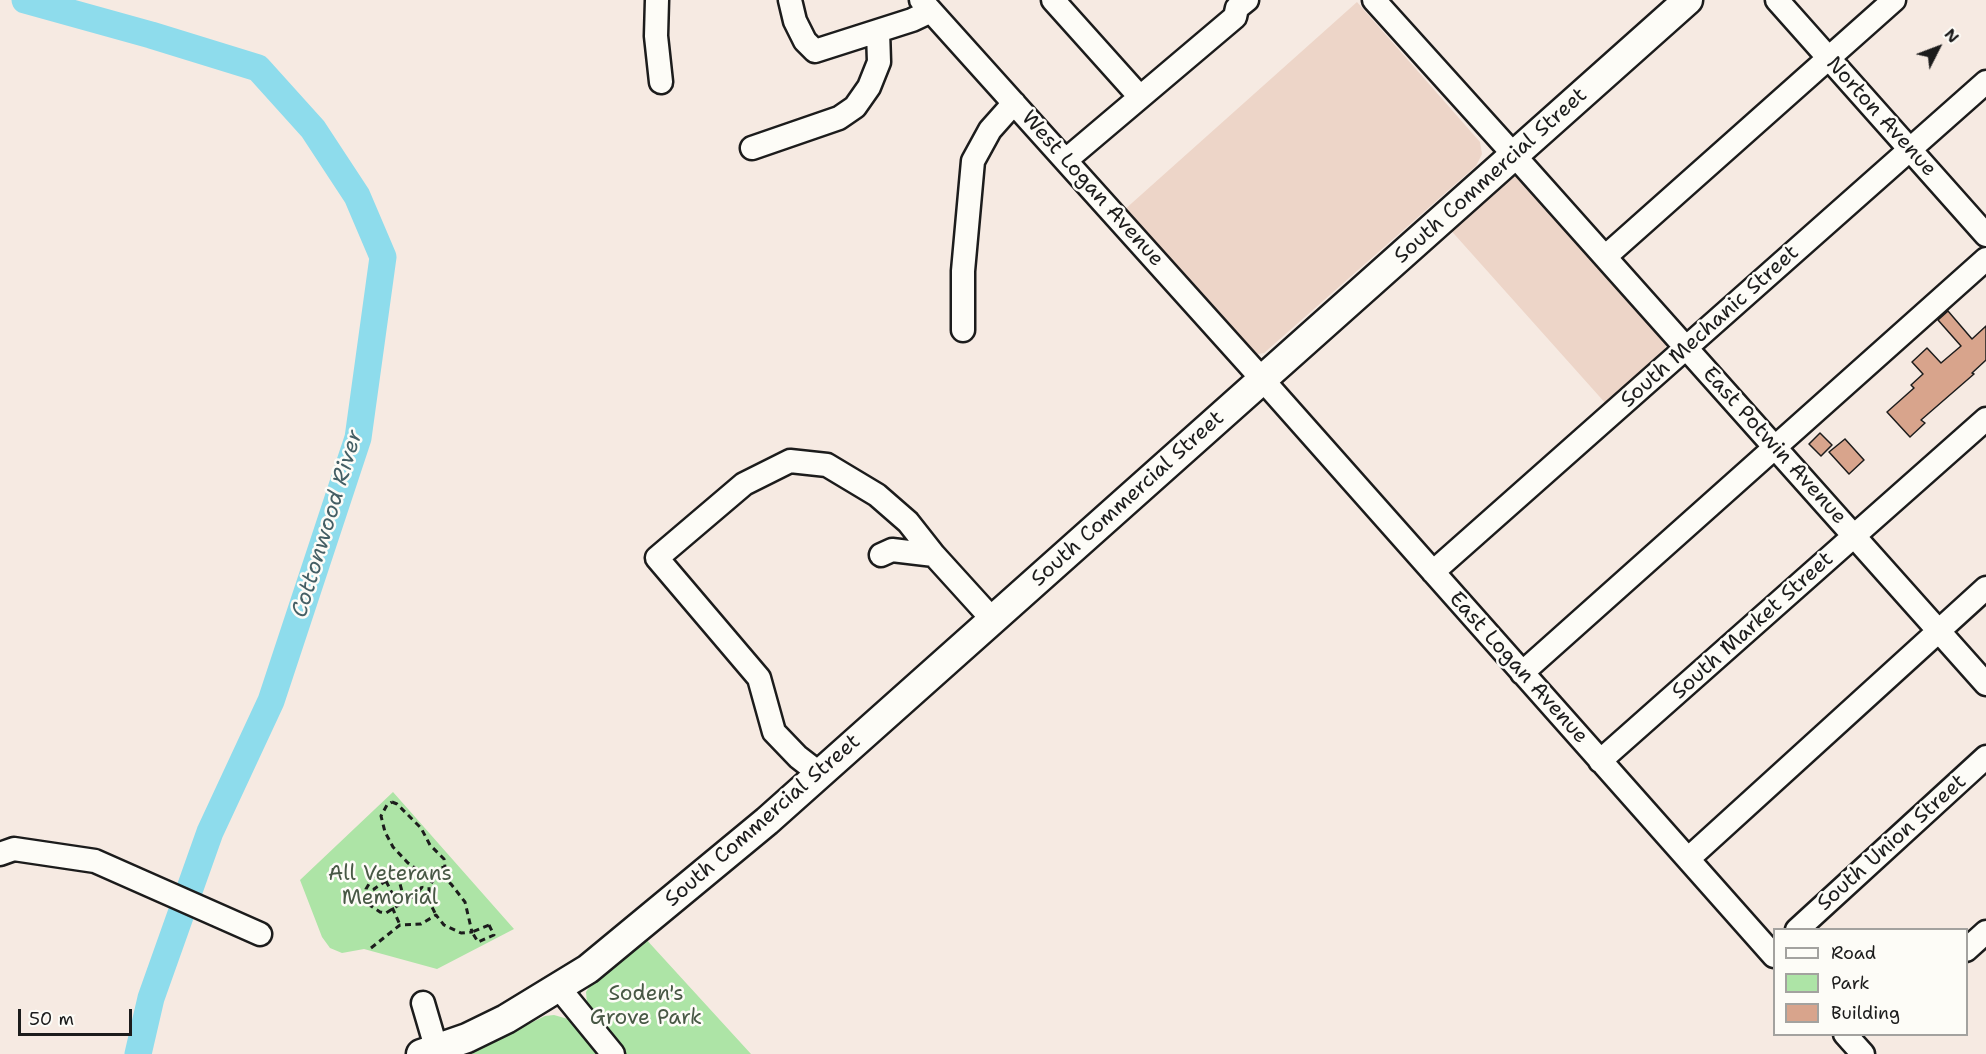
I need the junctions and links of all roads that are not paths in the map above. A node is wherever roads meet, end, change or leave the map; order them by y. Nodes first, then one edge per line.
1 (657, 0) edge
2 (790, 0) edge
3 (1053, 0) edge
4 (1374, 0) edge
5 (1688, 0) edge
6 (1777, 0) edge
7 (1894, 0) edge
8 (1239, 3) edge
9 (926, 5) edge
10 (878, 31) junction
11 (1829, 58) junction
12 (661, 82) dead end
13 (1986, 82) edge
14 (1140, 98) junction
15 (1014, 103) junction
16 (752, 148) dead end
17 (1910, 149) junction
18 (1514, 155) junction
19 (1066, 160) junction
20 (1986, 235) edge
21 (1605, 257) junction
22 (1986, 259) edge
23 (963, 330) dead end
24 (1686, 348) junction
25 (1262, 379) junction
26 (1986, 419) edge
27 (1775, 447) junction
28 (1854, 536) junction
29 (881, 555) dead end
30 (934, 555) junction
31 (1433, 572) junction
32 (1986, 588) edge
33 (993, 620) junction
34 (1938, 630) junction
35 (1522, 673) junction
36 (1986, 684) edge
37 (1986, 757) edge
38 (1600, 761) junction
39 (820, 774) junction
40 (0, 854) edge
41 (1688, 859) junction
42 (1799, 928) edge
43 (1986, 932) edge
44 (260, 934) dead end
45 (1968, 948) edge
46 (1773, 952) edge
47 (560, 988) junction
48 (423, 1003) dead end
49 (432, 1052) edge
50 (613, 1054) edge

1 - 12 street
2 - 10 street
3 - 14 street
4 - 18 street, East Potwin Avenue
5 - 18 main road, South Commercial Street
6 - 11 street, Norton Avenue
7 - 11 street
8 - 14 street
9 - 10 street
9 - 15 street, West Logan Avenue
10 - 16 street
11 - 17 street, Norton Avenue
11 - 21 street
13 - 17 street, South Mechanic Street
14 - 19 street
15 - 19 street, West Logan Avenue
15 - 23 street
17 - 20 street, Norton Avenue
17 - 24 street, South Mechanic Street
18 - 21 street, East Potwin Avenue
18 - 25 main road, South Commercial Street
19 - 25 street, West Logan Avenue
21 - 24 street, East Potwin Avenue
22 - 27 street
24 - 27 street, East Potwin Avenue
24 - 31 street, South Mechanic Street
25 - 31 street, East Logan Avenue
25 - 33 main road, South Commercial Street
26 - 28 street, South Market Street
27 - 28 street, East Potwin Avenue
27 - 35 street
28 - 34 street, East Potwin Avenue
28 - 38 street, South Market Street
29 - 30 street
30 - 33 street
30 - 39 street
31 - 35 street, East Logan Avenue
32 - 34 street
33 - 39 main road, South Commercial Street
34 - 36 street, East Potwin Avenue
34 - 41 street
35 - 38 street, East Logan Avenue
37 - 42 street, South Union Street
38 - 41 street, East Logan Avenue
39 - 47 main road, South Commercial Street
40 - 44 street
41 - 46 street, East Logan Avenue
43 - 45 street
47 - 49 main road, South Commercial Street
47 - 50 street
48 - 49 street

